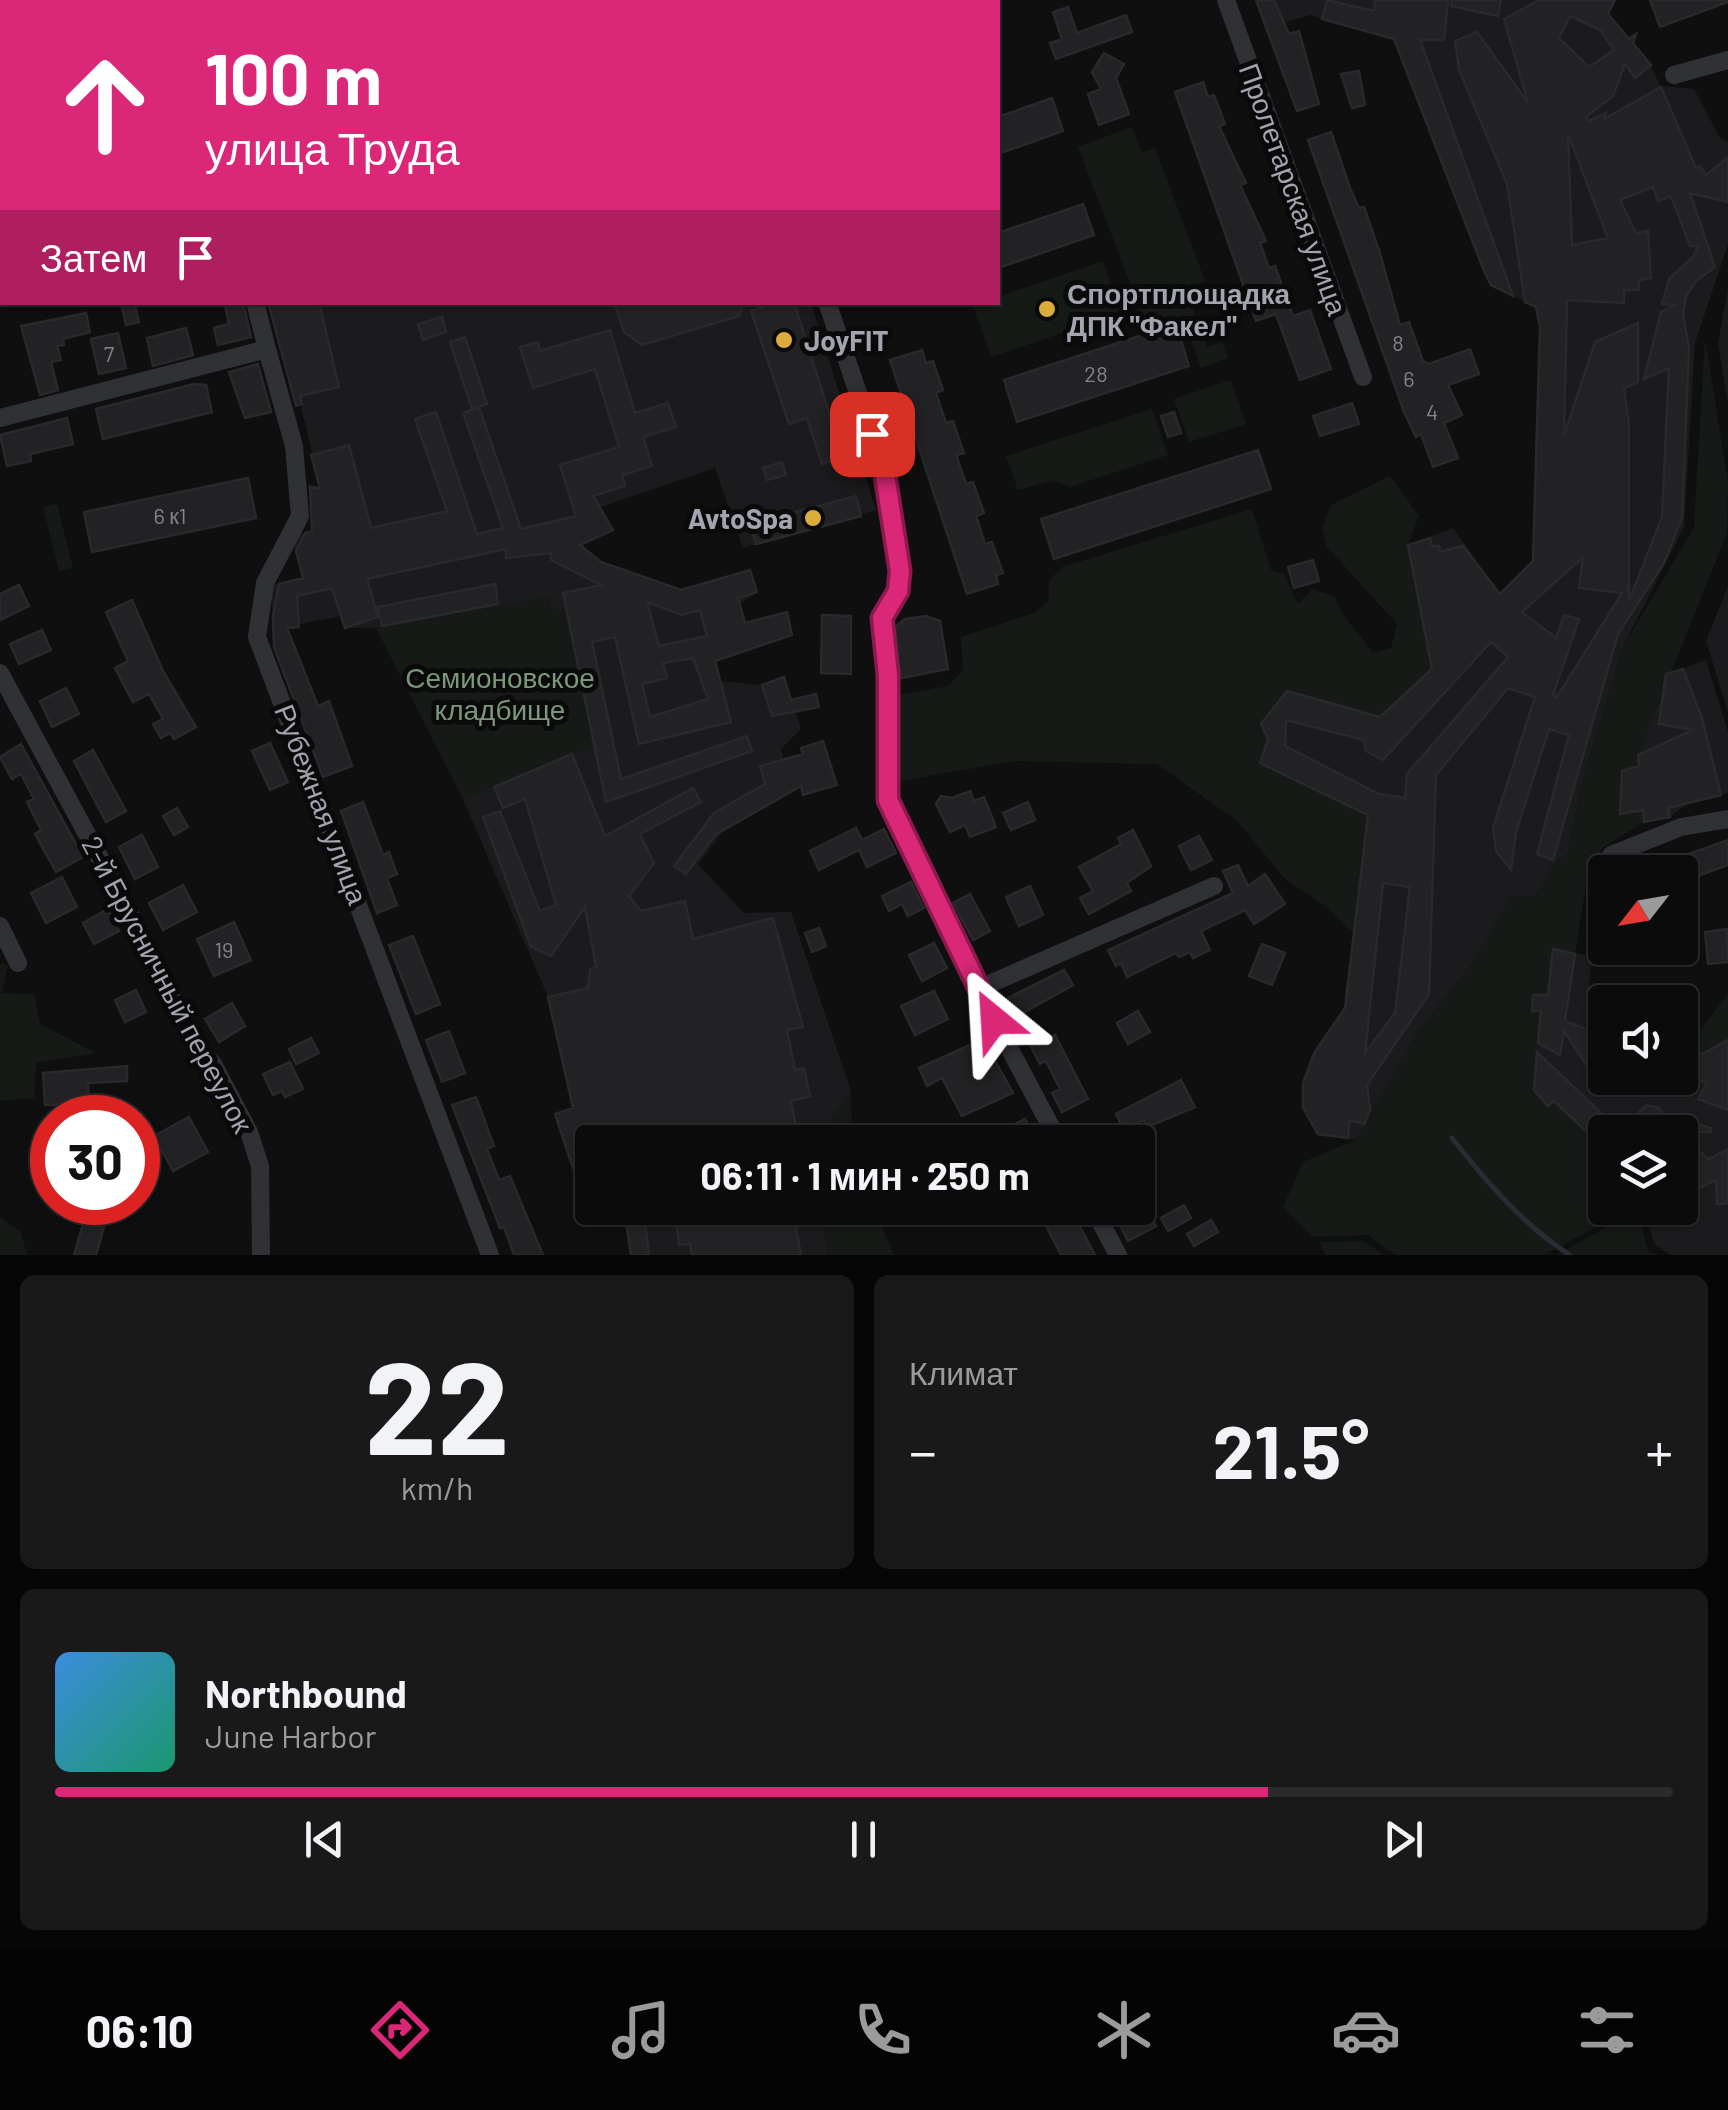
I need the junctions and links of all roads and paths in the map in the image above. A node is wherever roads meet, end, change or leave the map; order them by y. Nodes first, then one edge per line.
1 (1226, 0) edge
2 (1728, 60) edge
3 (1674, 75) dead end
4 (256, 305) edge
5 (828, 305) edge
6 (267, 348) junction
7 (1362, 377) dead end
8 (0, 418) edge
9 (0, 673) edge
10 (1728, 818) edge
11 (1611, 855) dead end
12 (1214, 886) dead end
13 (0, 926) edge
14 (18, 963) dead end
15 (978, 990) junction
16 (1050, 1125) edge
17 (1102, 1225) edge
18 (260, 1255) edge
19 (490, 1255) edge
20 (1118, 1255) edge

1 - 7 street, Пролетарская улица
2 - 3 street
4 - 6 street, Рубежная улица
5 - 15 street
6 - 8 street
6 - 19 street, Рубежная улица
9 - 18 street, 2-й Брусничный переулок
10 - 11 street
12 - 15 street
13 - 14 street
15 - 16 street
17 - 20 street

